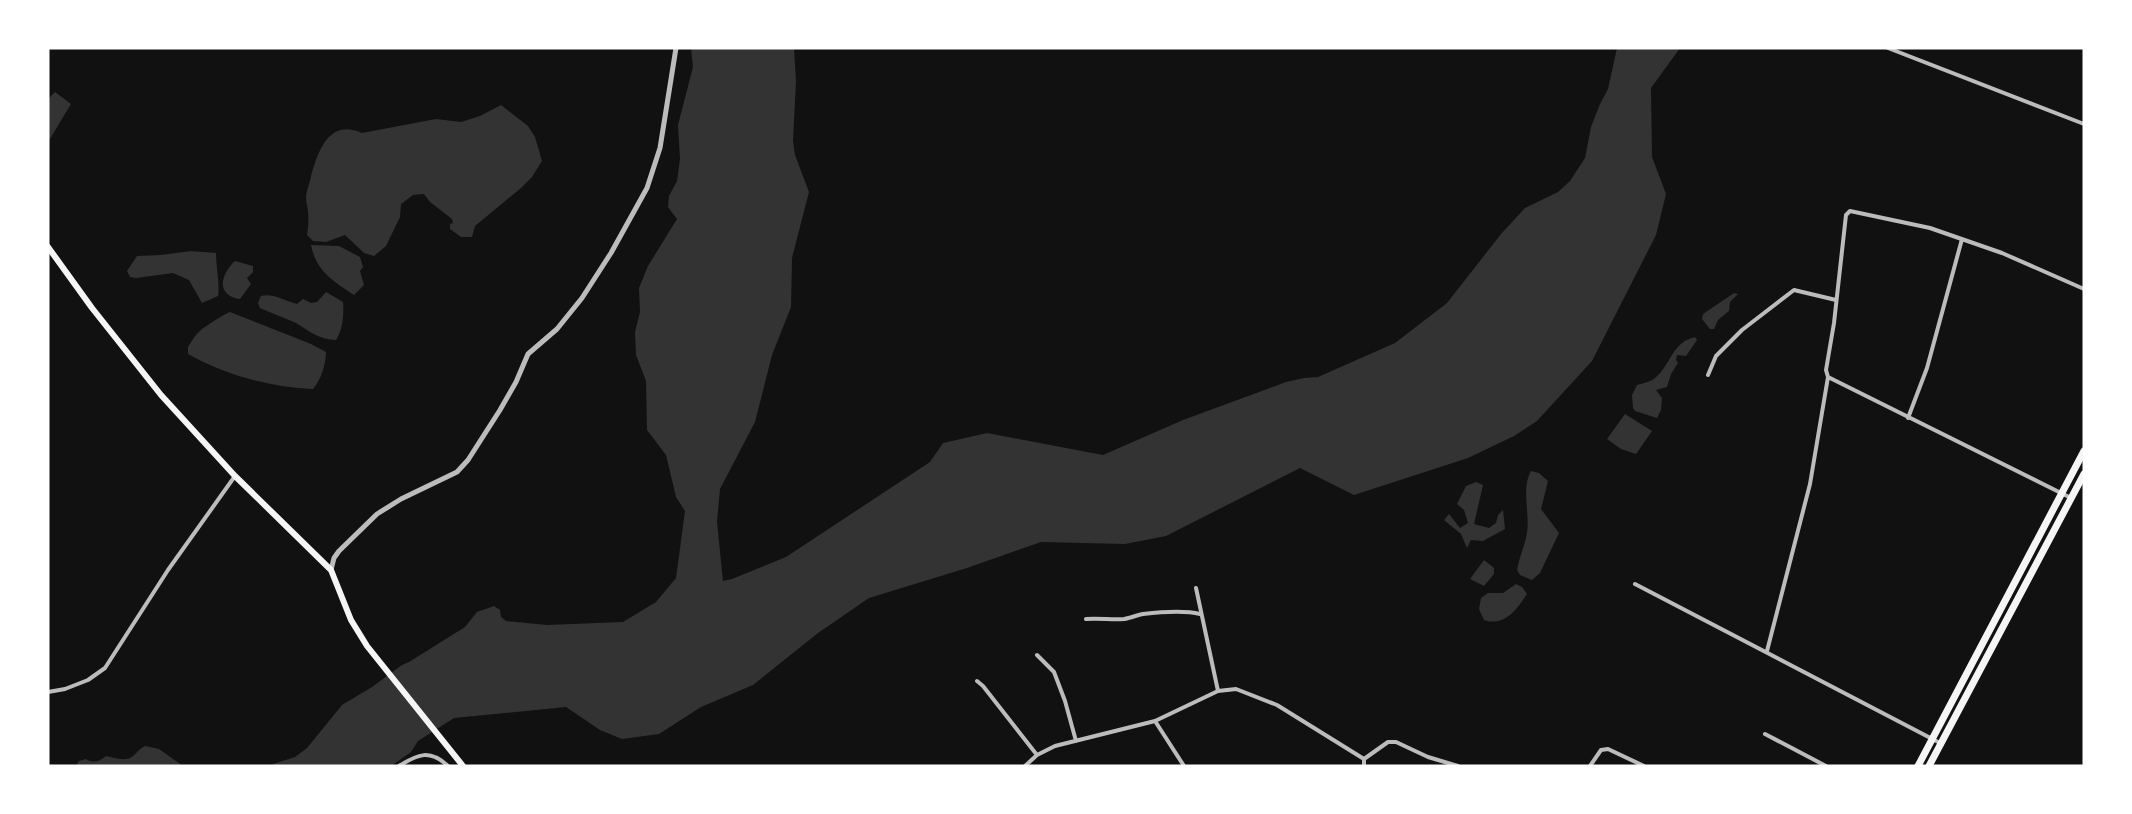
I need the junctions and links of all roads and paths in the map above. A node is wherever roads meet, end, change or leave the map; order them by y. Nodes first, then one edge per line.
1 (675, 48) edge
2 (1888, 48) edge
3 (2084, 124) edge
4 (1962, 239) junction
5 (48, 247) edge
6 (2084, 289) edge
7 (1836, 300) junction
8 (1708, 375) dead end
9 (1828, 377) junction
10 (1908, 418) junction
11 (2084, 451) edge
12 (2084, 474) edge
13 (235, 476) junction
14 (2062, 493) junction
15 (2072, 498) junction
16 (2036, 542) junction
17 (2045, 547) junction
18 (2024, 564) junction
19 (2033, 569) junction
20 (331, 570) junction
21 (1635, 584) dead end
22 (2013, 586) junction
23 (1196, 588) dead end
24 (2022, 592) junction
25 (1200, 614) junction
26 (1995, 618) junction
27 (1086, 619) dead end
28 (2006, 623) junction
29 (1767, 651) junction
30 (1037, 655) dead end
31 (977, 681) dead end
32 (1218, 691) junction
33 (48, 692) edge
34 (1155, 721) junction
35 (1765, 734) dead end
36 (1933, 739) junction
37 (1076, 741) junction
38 (1942, 744) junction
39 (1037, 755) junction
40 (1364, 759) junction
41 (399, 766) edge
42 (448, 766) edge
43 (463, 766) edge
44 (1025, 766) edge
45 (1184, 766) edge
46 (1364, 766) edge
47 (1458, 766) edge
48 (1590, 766) edge
49 (1644, 766) edge
50 (1826, 766) edge
51 (1918, 766) edge
52 (1929, 766) edge

1 - 20 street
2 - 3 street
4 - 6 street
4 - 7 street
4 - 10 street
5 - 13 main road
7 - 8 street
7 - 9 street
9 - 10 street
9 - 29 street
10 - 14 street
11 - 14 highway
12 - 15 highway
13 - 20 main road
13 - 33 street
14 - 15 street
14 - 16 highway
15 - 17 highway
16 - 17 highway
16 - 18 highway
17 - 19 highway
18 - 19 highway
18 - 22 highway
19 - 24 highway
20 - 43 main road
21 - 29 street
22 - 24 highway
22 - 26 highway
23 - 25 street
24 - 28 highway
25 - 27 street
25 - 32 street
26 - 28 highway
26 - 36 highway
28 - 38 highway
29 - 36 street
30 - 37 street
31 - 39 street
32 - 34 street
32 - 40 street
34 - 37 street
34 - 45 street
35 - 50 street
36 - 38 street
36 - 51 highway
37 - 39 street
38 - 52 highway
39 - 44 street
40 - 46 street
40 - 47 street
41 - 42 street
48 - 49 street

